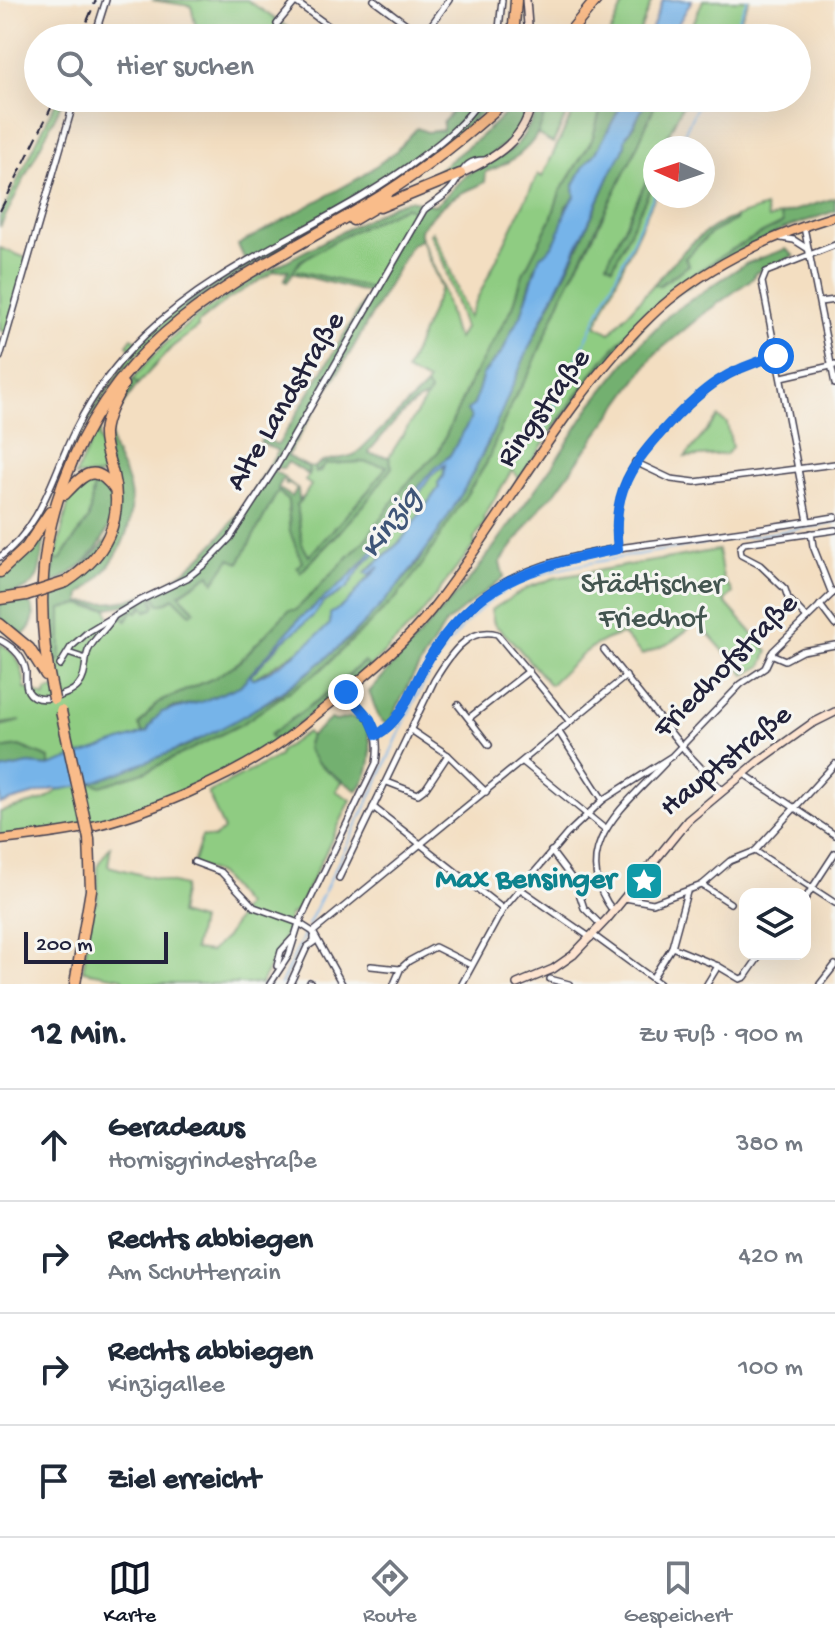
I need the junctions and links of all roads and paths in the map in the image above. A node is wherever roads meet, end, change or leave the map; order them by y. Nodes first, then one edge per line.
1 (106, 0) edge
2 (374, 0) edge
3 (449, 0) edge
4 (502, 0) edge
5 (516, 0) edge
6 (526, 0) edge
7 (596, 0) edge
8 (603, 0) edge
9 (295, 1) edge
10 (98, 24) edge
11 (277, 24) dead end
12 (326, 24) edge
13 (406, 24) edge
14 (433, 24) edge
15 (499, 24) edge
16 (514, 24) edge
17 (528, 24) edge
18 (576, 24) edge
19 (584, 24) edge
20 (71, 112) edge
21 (471, 112) edge
22 (486, 112) edge
23 (492, 112) edge
24 (500, 112) edge
25 (529, 112) edge
26 (473, 128) junction
27 (460, 174) junction
28 (439, 184) junction
29 (452, 188) junction
30 (371, 210) junction
31 (835, 216) edge
32 (803, 226) junction
33 (771, 240) junction
34 (835, 245) edge
35 (810, 253) junction
36 (835, 300) edge
37 (820, 302) junction
38 (776, 356) junction
39 (0, 357) edge
40 (833, 365) edge
41 (782, 377) junction
42 (835, 384) edge
43 (123, 385) junction
44 (635, 462) junction
45 (835, 464) edge
46 (799, 469) junction
47 (116, 491) junction
48 (64, 493) junction
49 (835, 517) edge
50 (808, 521) junction
51 (835, 530) edge
52 (811, 533) junction
53 (618, 549) junction
54 (0, 557) edge
55 (0, 572) edge
56 (833, 593) edge
57 (0, 599) edge
58 (820, 605) junction
59 (115, 616) junction
60 (807, 618) junction
61 (0, 624) edge
62 (835, 625) edge
63 (0, 640) edge
64 (835, 645) edge
65 (604, 650) dead end
66 (68, 653) junction
67 (771, 654) junction
68 (38, 659) junction
69 (86, 659) junction
70 (25, 664) junction
71 (60, 665) dead end
72 (529, 671) junction
73 (626, 676) junction
74 (346, 692) junction
75 (55, 694) junction
76 (458, 705) dead end
77 (835, 712) edge
78 (469, 718) junction
79 (570, 722) junction
80 (411, 730) junction
81 (559, 732) junction
82 (377, 735) junction
83 (489, 745) dead end
84 (682, 745) junction
85 (448, 755) junction
86 (672, 756) junction
87 (523, 762) junction
88 (835, 764) edge
89 (744, 774) junction
90 (387, 782) junction
91 (723, 791) junction
92 (486, 792) junction
93 (603, 800) junction
94 (373, 807) junction
95 (794, 809) junction
96 (587, 813) junction
97 (605, 829) junction
98 (835, 835) edge
99 (0, 840) edge
100 (421, 845) junction
101 (551, 851) junction
102 (755, 851) junction
103 (835, 853) edge
104 (194, 862) dead end
105 (339, 878) dead end
106 (702, 885) junction
107 (519, 888) junction
108 (812, 888) junction
109 (687, 892) junction
110 (625, 898) junction
111 (730, 903) dead end
112 (835, 903) edge
113 (503, 909) junction
114 (614, 911) junction
115 (302, 924) junction
116 (602, 925) junction
117 (314, 936) junction
118 (592, 936) junction
119 (672, 947) junction
120 (756, 960) edge
121 (471, 965) junction
122 (835, 965) edge
123 (371, 966) dead end
124 (718, 966) junction
125 (400, 969) junction
126 (553, 969) junction
127 (653, 977) junction
128 (549, 982) edge
129 (73, 984) edge
130 (270, 984) edge
131 (290, 984) edge
132 (342, 984) edge
133 (394, 984) edge
134 (462, 984) edge
135 (517, 984) edge
136 (569, 984) edge
137 (660, 984) edge
138 (707, 984) edge
139 (820, 984) edge

1 - 10 street
2 - 13 street
3 - 14 street
4 - 15 street
5 - 16 highway
6 - 17 street
7 - 18 highway
8 - 19 highway
9 - 11 street
9 - 12 street
20 - 39 street
21 - 54 street
22 - 26 highway
23 - 26 highway
24 - 30 highway
25 - 27 street
26 - 48 highway
27 - 28 highway
27 - 29 street, Alte Landstraße
28 - 29 highway
28 - 30 highway
29 - 59 street, Alte Landstraße
30 - 43 highway
31 - 32 main road, Ringstraße
32 - 33 main road, Ringstraße
32 - 35 street
33 - 35 street
33 - 74 main road, Ringstraße
34 - 35 street
35 - 37 street
35 - 38 street
36 - 37 street
37 - 40 street
38 - 41 street
38 - 44 street
40 - 41 street
40 - 42 street
41 - 46 street
43 - 47 highway
43 - 48 highway
44 - 46 street
44 - 53 street
45 - 46 street
46 - 50 street
47 - 48 highway
47 - 57 highway, bridge
48 - 55 highway
48 - 75 highway
49 - 50 street
50 - 53 street
51 - 52 street
52 - 56 street
52 - 60 street
53 - 82 street
56 - 58 street, Friedhofstraße
58 - 60 street, Friedhofstraße
58 - 62 street
59 - 66 street, Alte Landstraße
59 - 69 street
60 - 67 street, Friedhofstraße
61 - 68 highway
63 - 70 street
64 - 67 street
65 - 73 street
66 - 69 street
66 - 71 street, Alte Landstraße
67 - 84 street, Friedhofstraße
68 - 70 street
68 - 75 highway
69 - 70 street
72 - 78 street
72 - 79 street
72 - 80 street
73 - 79 street
73 - 84 street
74 - 82 street
74 - 99 main road, Ringstraße
75 - 129 highway, bridge
76 - 78 street
77 - 89 street, Hauptstraße
78 - 83 street
79 - 81 street
80 - 85 street
80 - 90 street
81 - 87 street
81 - 93 street
82 - 115 street
84 - 86 street, Friedhofstraße
84 - 91 street
85 - 90 street
85 - 92 street
86 - 93 street, Friedhofstraße
86 - 97 street
87 - 92 street
87 - 96 street
88 - 95 street
89 - 91 street, Hauptstraße
89 - 95 street
90 - 94 street
91 - 110 street, Hauptstraße
92 - 100 street
93 - 96 street, Friedhofstraße
94 - 100 street
94 - 105 street
95 - 98 street
95 - 102 street
96 - 97 street
96 - 101 street, Friedhofstraße
97 - 114 street
100 - 113 street
100 - 117 street
101 - 107 street, Friedhofstraße
101 - 116 street
102 - 106 street
102 - 108 street
103 - 108 street
104 - 115 street
106 - 109 street
106 - 111 street
107 - 113 street, Friedhofstraße
107 - 118 street
108 - 112 street
109 - 110 street
109 - 119 street
110 - 114 street, Hauptstraße
113 - 121 street, Friedhofstraße
114 - 116 street, Hauptstraße
115 - 117 street
115 - 130 street
116 - 118 street, Hauptstraße
117 - 131 street
117 - 132 street
118 - 126 street, Hauptstraße
118 - 127 street
119 - 124 street
119 - 127 street
120 - 124 street
121 - 125 street
121 - 134 street, Friedhofstraße
122 - 139 street
123 - 125 street
124 - 138 street
125 - 133 street
126 - 128 street
126 - 135 street, Hauptstraße
127 - 137 street
128 - 136 street

